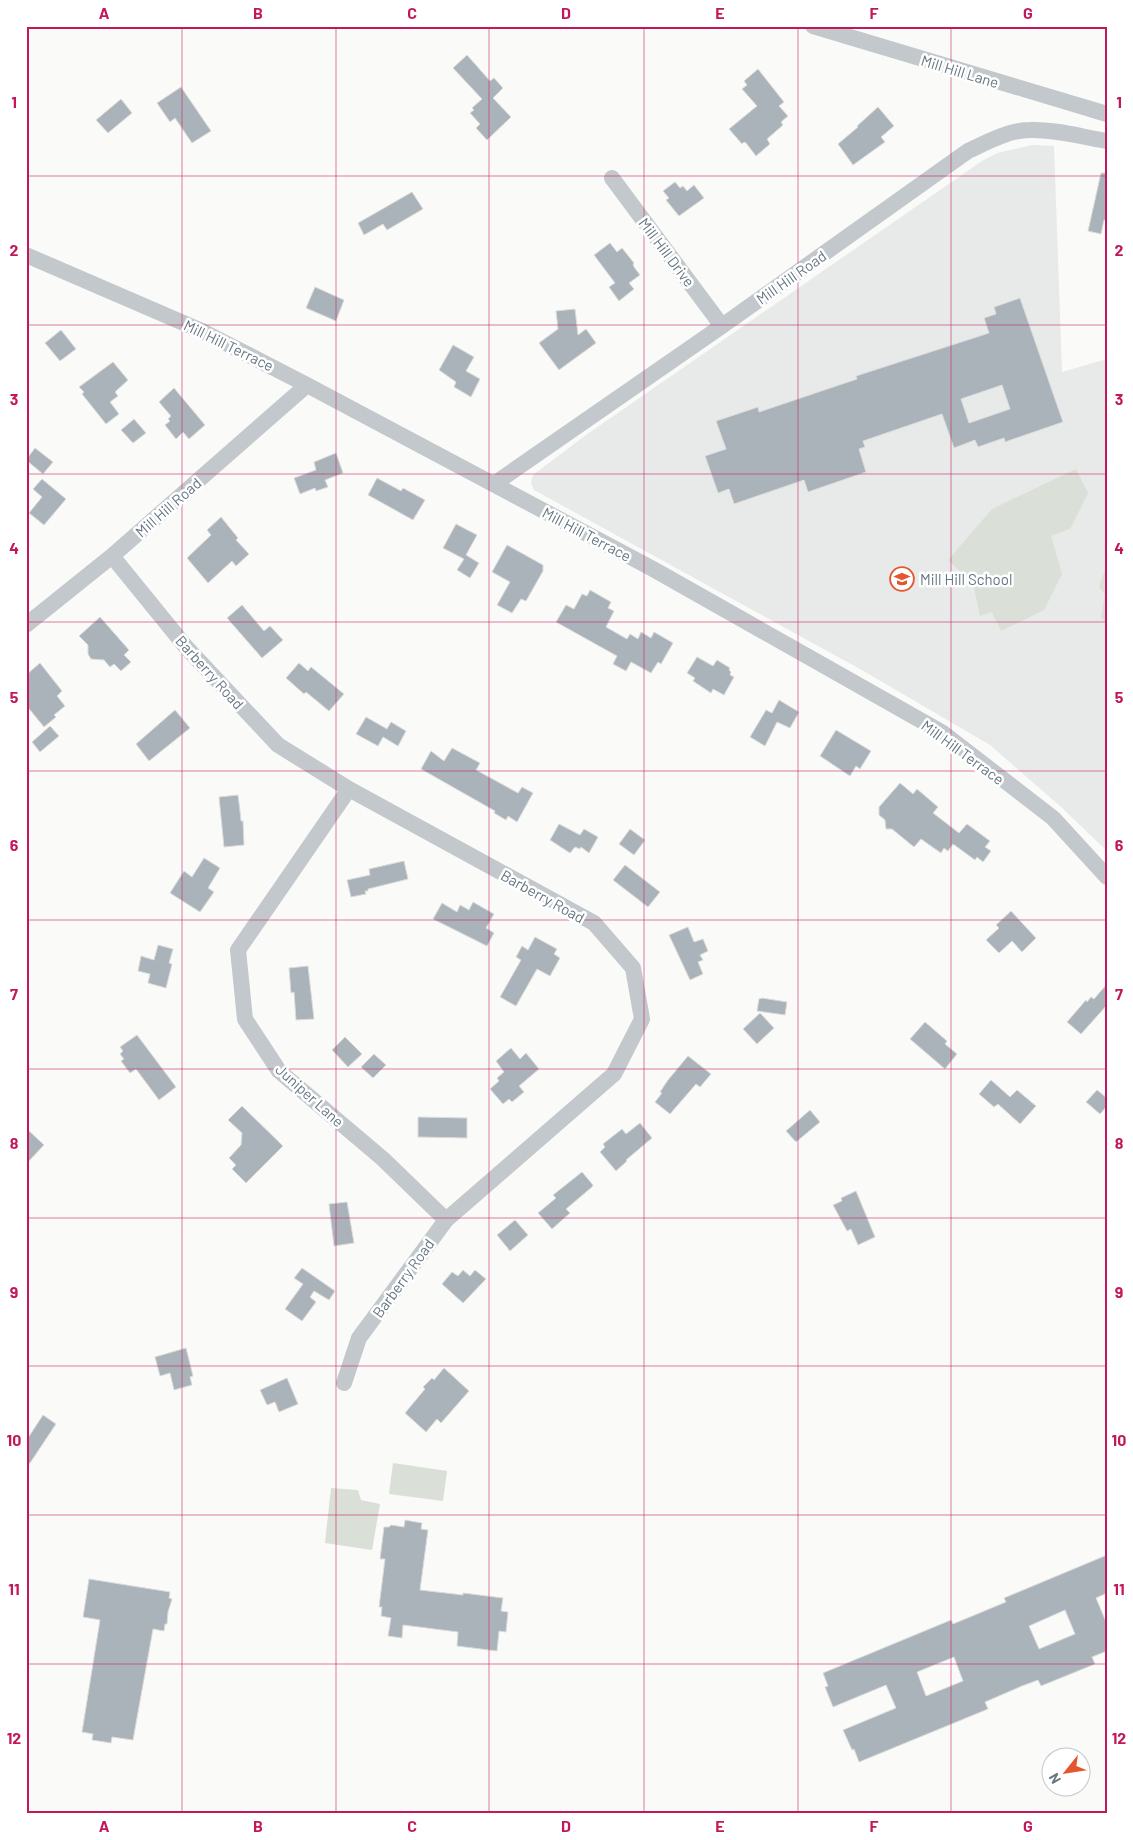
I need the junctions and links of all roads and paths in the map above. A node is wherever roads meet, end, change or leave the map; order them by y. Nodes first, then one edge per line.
1 (813, 26) edge
2 (1107, 114) edge
3 (1107, 141) edge
4 (612, 178) dead end
5 (26, 255) edge
6 (722, 326) junction
7 (307, 385) junction
8 (494, 484) junction
9 (112, 556) junction
10 (26, 625) edge
11 (350, 789) junction
12 (1107, 877) edge
13 (446, 1220) junction
14 (344, 1383) dead end

1 - 2 street, Mill Hill Lane
3 - 6 street, Mill Hill Road
4 - 6 street, Mill Hill Drive
5 - 7 street, Mill Hill Terrace
6 - 8 street, Mill Hill Road
7 - 8 street, Mill Hill Terrace
7 - 9 street, Mill Hill Road
8 - 12 street, Mill Hill Terrace
9 - 10 street, Mill Hill Road
9 - 11 street, Barberry Road
11 - 13 street, Juniper Lane
11 - 13 street, Barberry Road
13 - 14 street, Barberry Road

